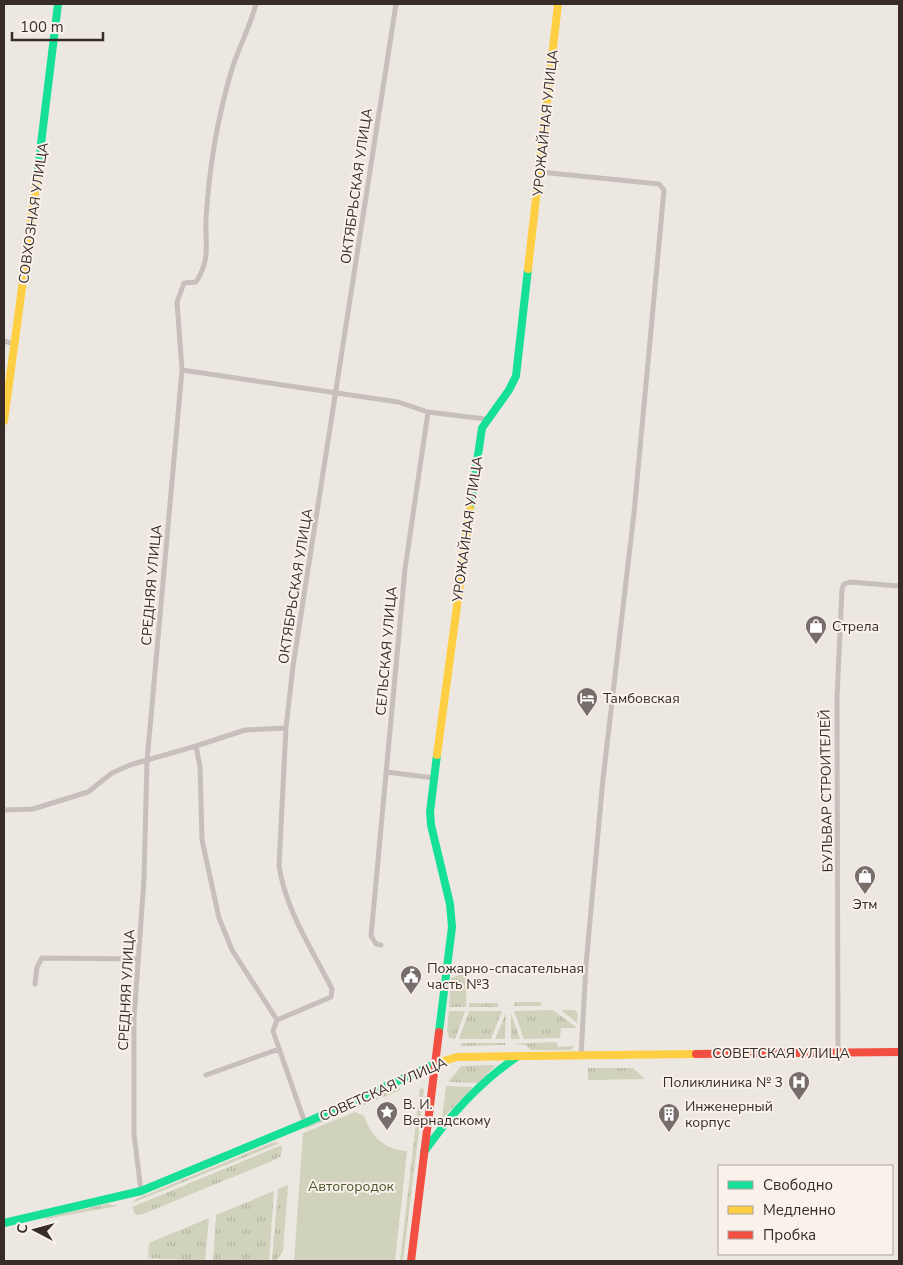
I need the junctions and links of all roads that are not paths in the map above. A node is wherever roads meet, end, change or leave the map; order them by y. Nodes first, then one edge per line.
1 (58, 4) edge
2 (256, 4) edge
3 (396, 4) edge
4 (558, 4) edge
5 (540, 172) junction
6 (4, 341) edge
7 (15, 344) junction
8 (182, 370) junction
9 (337, 394) junction
10 (428, 412) junction
11 (486, 418) junction
12 (4, 421) edge
13 (899, 586) edge
14 (286, 728) junction
15 (196, 746) junction
16 (147, 762) junction
17 (386, 772) junction
18 (434, 778) junction
19 (4, 810) edge
20 (381, 945) dead end
21 (138, 958) junction
22 (35, 984) dead end
23 (277, 1020) junction
24 (279, 1049) junction
25 (899, 1052) edge
26 (838, 1053) junction
27 (518, 1056) junction
28 (581, 1056) junction
29 (436, 1063) junction
30 (206, 1075) dead end
31 (305, 1123) junction
32 (423, 1153) junction
33 (141, 1190) junction
34 (4, 1222) edge
35 (411, 1261) edge

1 - 7 street, СОВХОЗНАЯ УЛИЦА
2 - 8 street, СРЕДНЯЯ УЛИЦА
3 - 9 street, ОКТЯБРЬСКАЯ УЛИЦА
4 - 5 street, УРОЖАЙНАЯ УЛИЦА
5 - 11 street, УРОЖАЙНАЯ УЛИЦА
5 - 28 street
6 - 7 street
7 - 12 street, СОВХОЗНАЯ УЛИЦА
8 - 9 street
8 - 16 street, СРЕДНЯЯ УЛИЦА
9 - 10 street
9 - 14 street, ОКТЯБРЬСКАЯ УЛИЦА
10 - 11 street
10 - 17 street, СЕЛЬСКАЯ УЛИЦА
11 - 18 street, УРОЖАЙНАЯ УЛИЦА
13 - 26 street, БУЛЬВАР СТРОИТЕЛЕЙ
14 - 15 street
14 - 23 street, ОКТЯБРЬСКАЯ УЛИЦА
15 - 16 street
15 - 23 street
16 - 19 street
16 - 21 street, СРЕДНЯЯ УЛИЦА
17 - 18 street
17 - 20 street, СЕЛЬСКАЯ УЛИЦА
18 - 29 street, УРОЖАЙНАЯ УЛИЦА
21 - 22 street
21 - 33 street, СРЕДНЯЯ УЛИЦА
23 - 24 street
24 - 30 street
24 - 31 street
25 - 26 street, СОВЕТСКАЯ УЛИЦА
26 - 28 street, СОВЕТСКАЯ УЛИЦА
27 - 28 street, СОВЕТСКАЯ УЛИЦА
27 - 29 street, СОВЕТСКАЯ УЛИЦА
27 - 32 street
29 - 31 street, СОВЕТСКАЯ УЛИЦА
29 - 32 street, УРОЖАЙНАЯ УЛИЦА
31 - 33 street, СОВЕТСКАЯ УЛИЦА
32 - 35 street, УРОЖАЙНАЯ УЛИЦА
33 - 34 street, СОВЕТСКАЯ УЛИЦА

